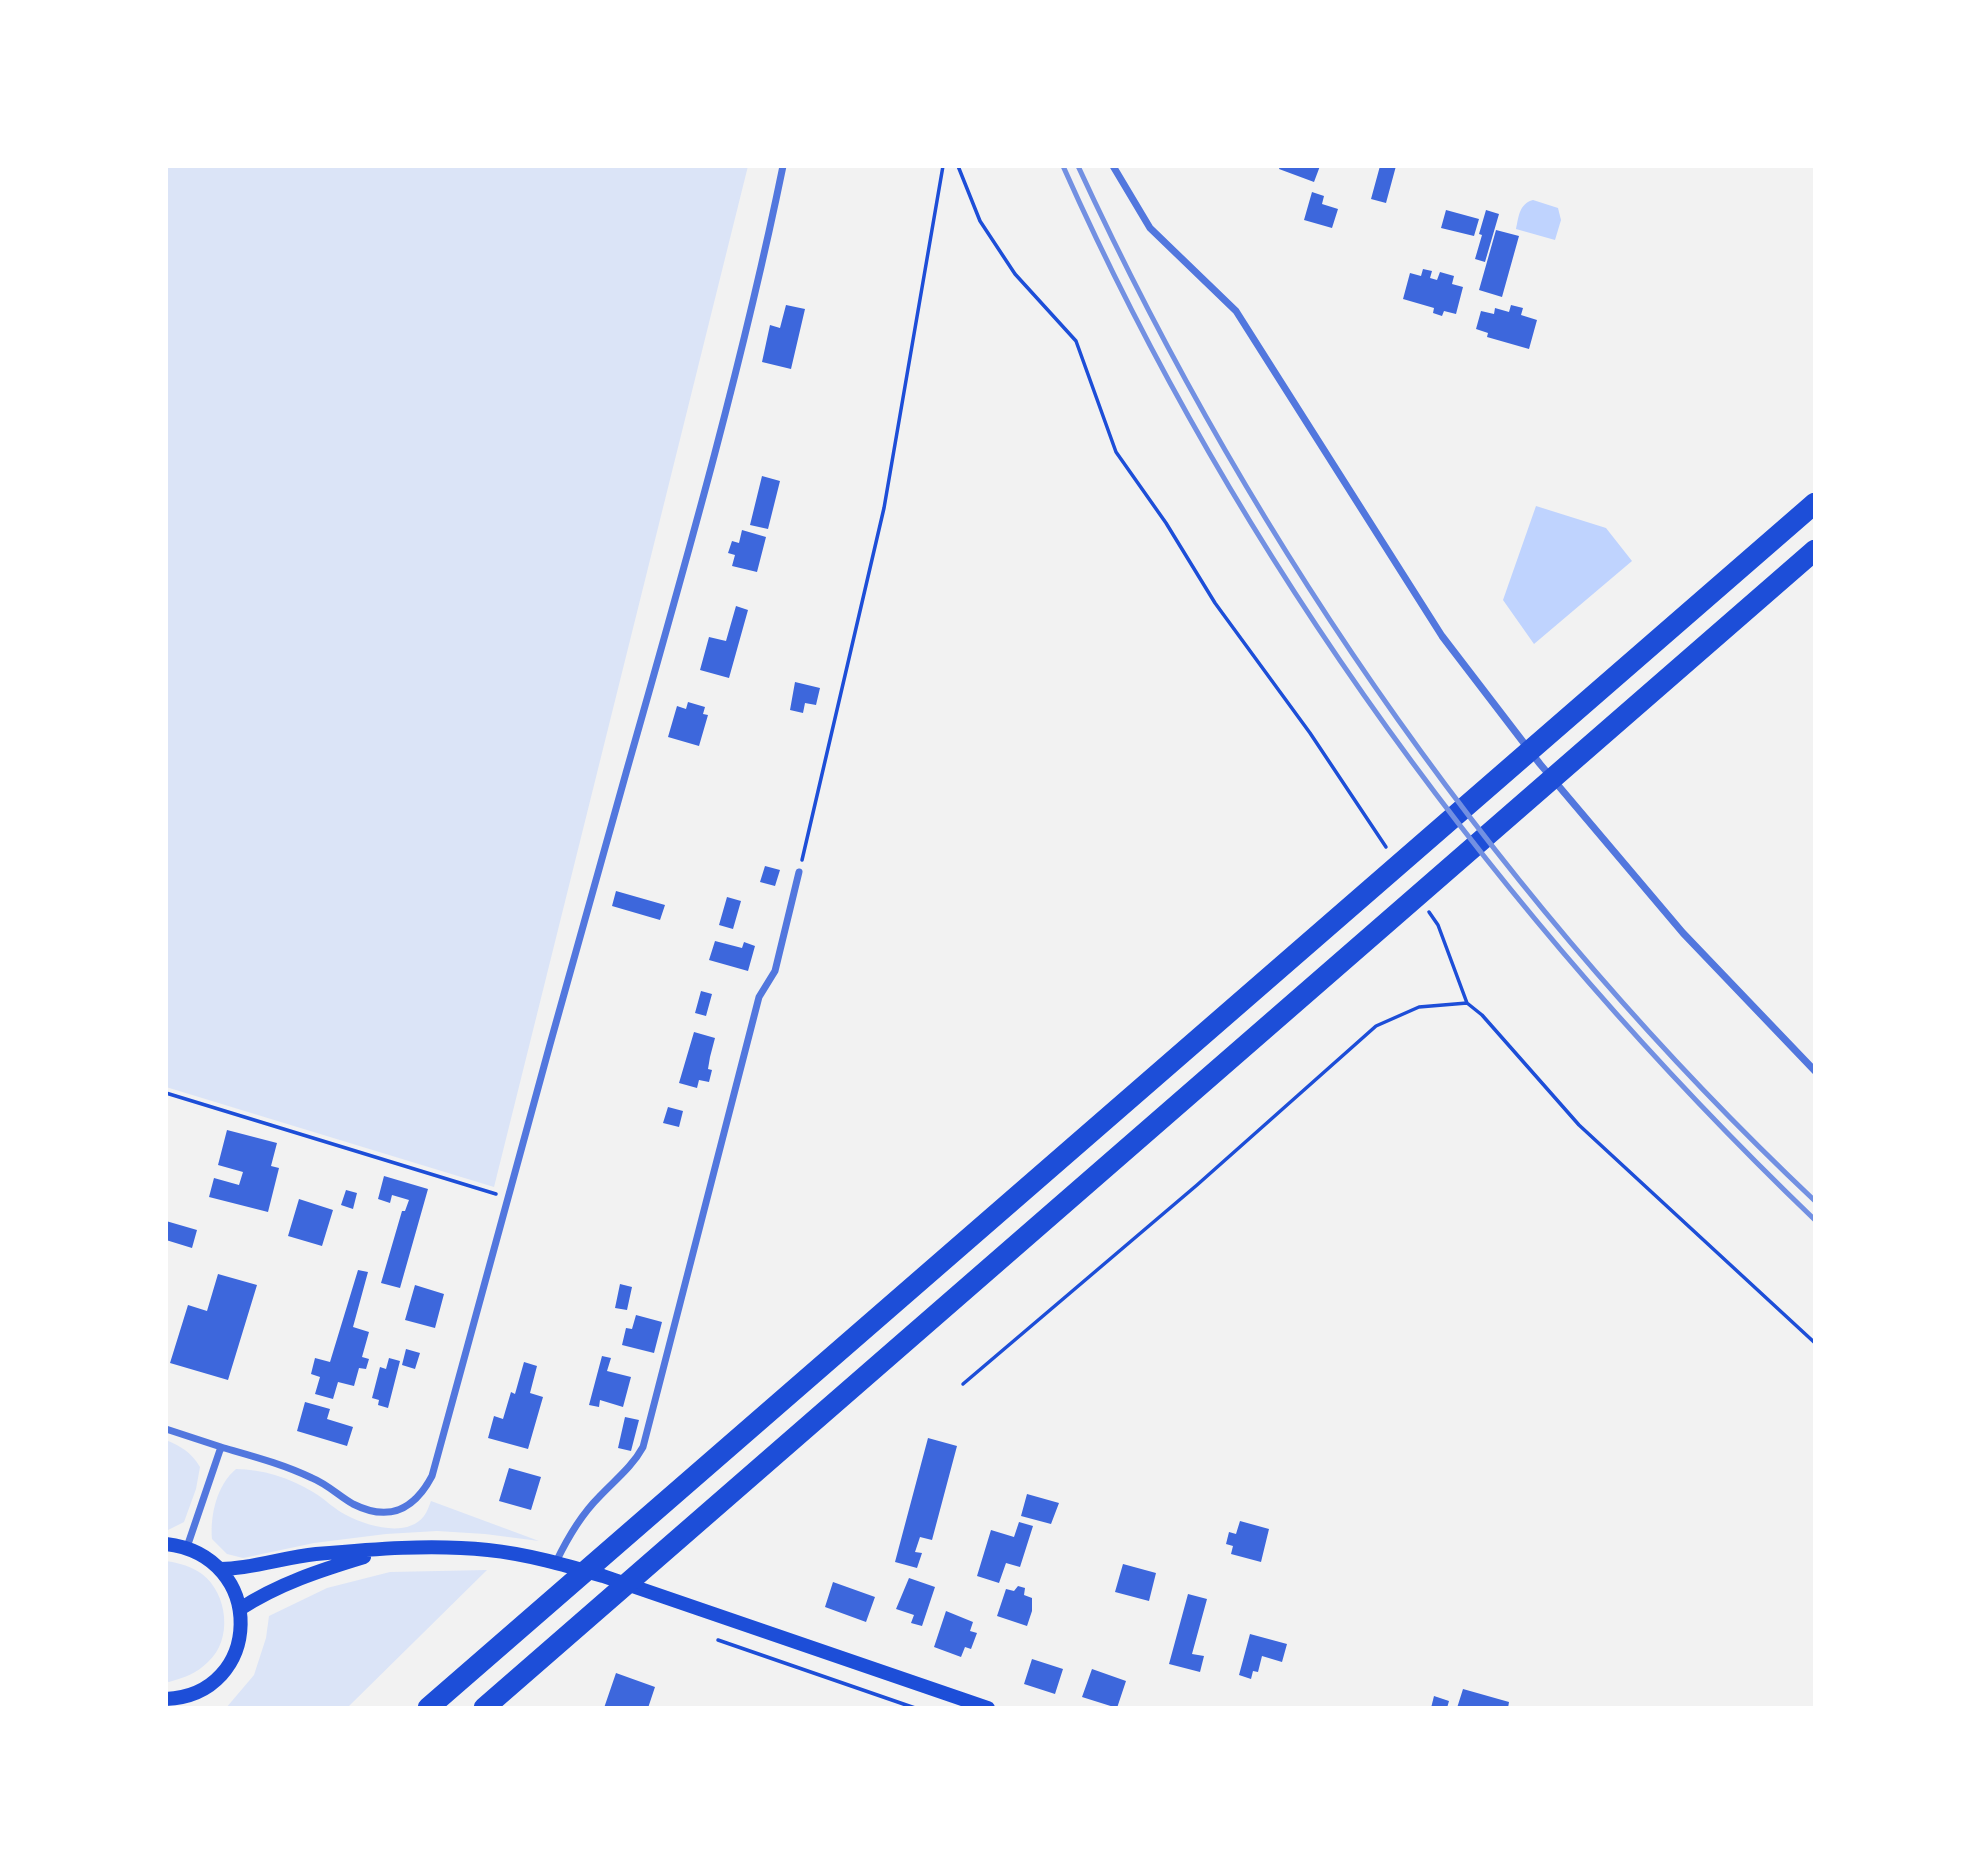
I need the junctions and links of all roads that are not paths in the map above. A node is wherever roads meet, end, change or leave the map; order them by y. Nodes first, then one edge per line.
1 (783, 166) edge
2 (1113, 166) edge
3 (1815, 503) edge
4 (1815, 550) edge
5 (799, 872) road end
6 (1815, 1071) edge
7 (166, 1429) edge
8 (221, 1447) junction
9 (166, 1544) edge
10 (187, 1546) junction
11 (391, 1549) junction
12 (555, 1562) junction
13 (221, 1569) junction
14 (240, 1609) junction
15 (166, 1699) edge
16 (428, 1708) edge
17 (484, 1708) edge
18 (988, 1708) edge

1 - 8 street
2 - 6 street
3 - 16 highway
4 - 17 highway
5 - 12 street
7 - 8 street
8 - 10 street
9 - 10 main road
10 - 13 main road
11 - 12 main road
11 - 13 main road
11 - 14 main road
12 - 18 main road
13 - 14 main road
14 - 15 main road

